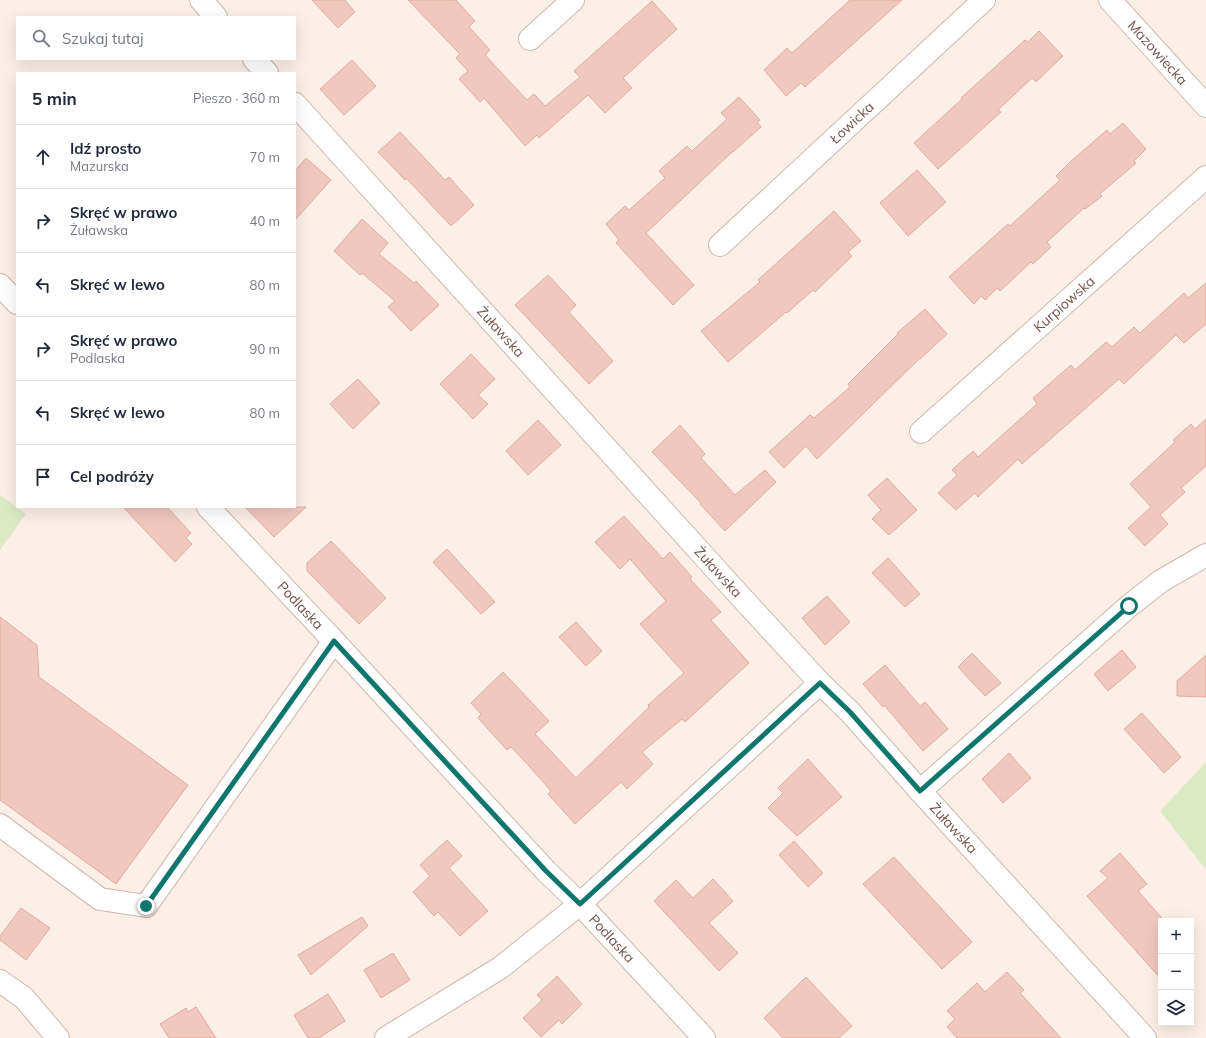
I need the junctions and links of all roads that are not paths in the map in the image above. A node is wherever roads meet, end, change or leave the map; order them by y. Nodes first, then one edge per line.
1 (201, 0) edge
2 (573, 0) edge
3 (984, 0) edge
4 (1110, 0) edge
5 (215, 16) edge
6 (530, 39) dead end
7 (255, 60) edge
8 (266, 72) edge
9 (296, 105) edge
10 (1206, 106) edge
11 (1206, 177) edge
12 (720, 246) dead end
13 (0, 285) edge
14 (16, 302) edge
15 (921, 432) dead end
16 (209, 508) edge
17 (1206, 555) edge
18 (334, 641) junction
19 (820, 683) junction
20 (920, 791) junction
21 (0, 825) edge
22 (580, 904) junction
23 (0, 981) edge
24 (58, 1038) edge
25 (386, 1038) edge
26 (704, 1038) edge
27 (1144, 1038) edge

1 - 5 street
2 - 6 street
3 - 12 street, Łowicka
4 - 10 street, Mazowiecka
7 - 8 street
9 - 19 street, Żuławska
11 - 15 street, Kurpiowska
13 - 14 street
16 - 18 street, Podlaska
17 - 20 street
18 - 21 street
18 - 22 street, Podlaska
19 - 20 street, Żuławska
19 - 22 street
20 - 27 street, Żuławska
22 - 25 street
22 - 26 street, Podlaska
23 - 24 street

